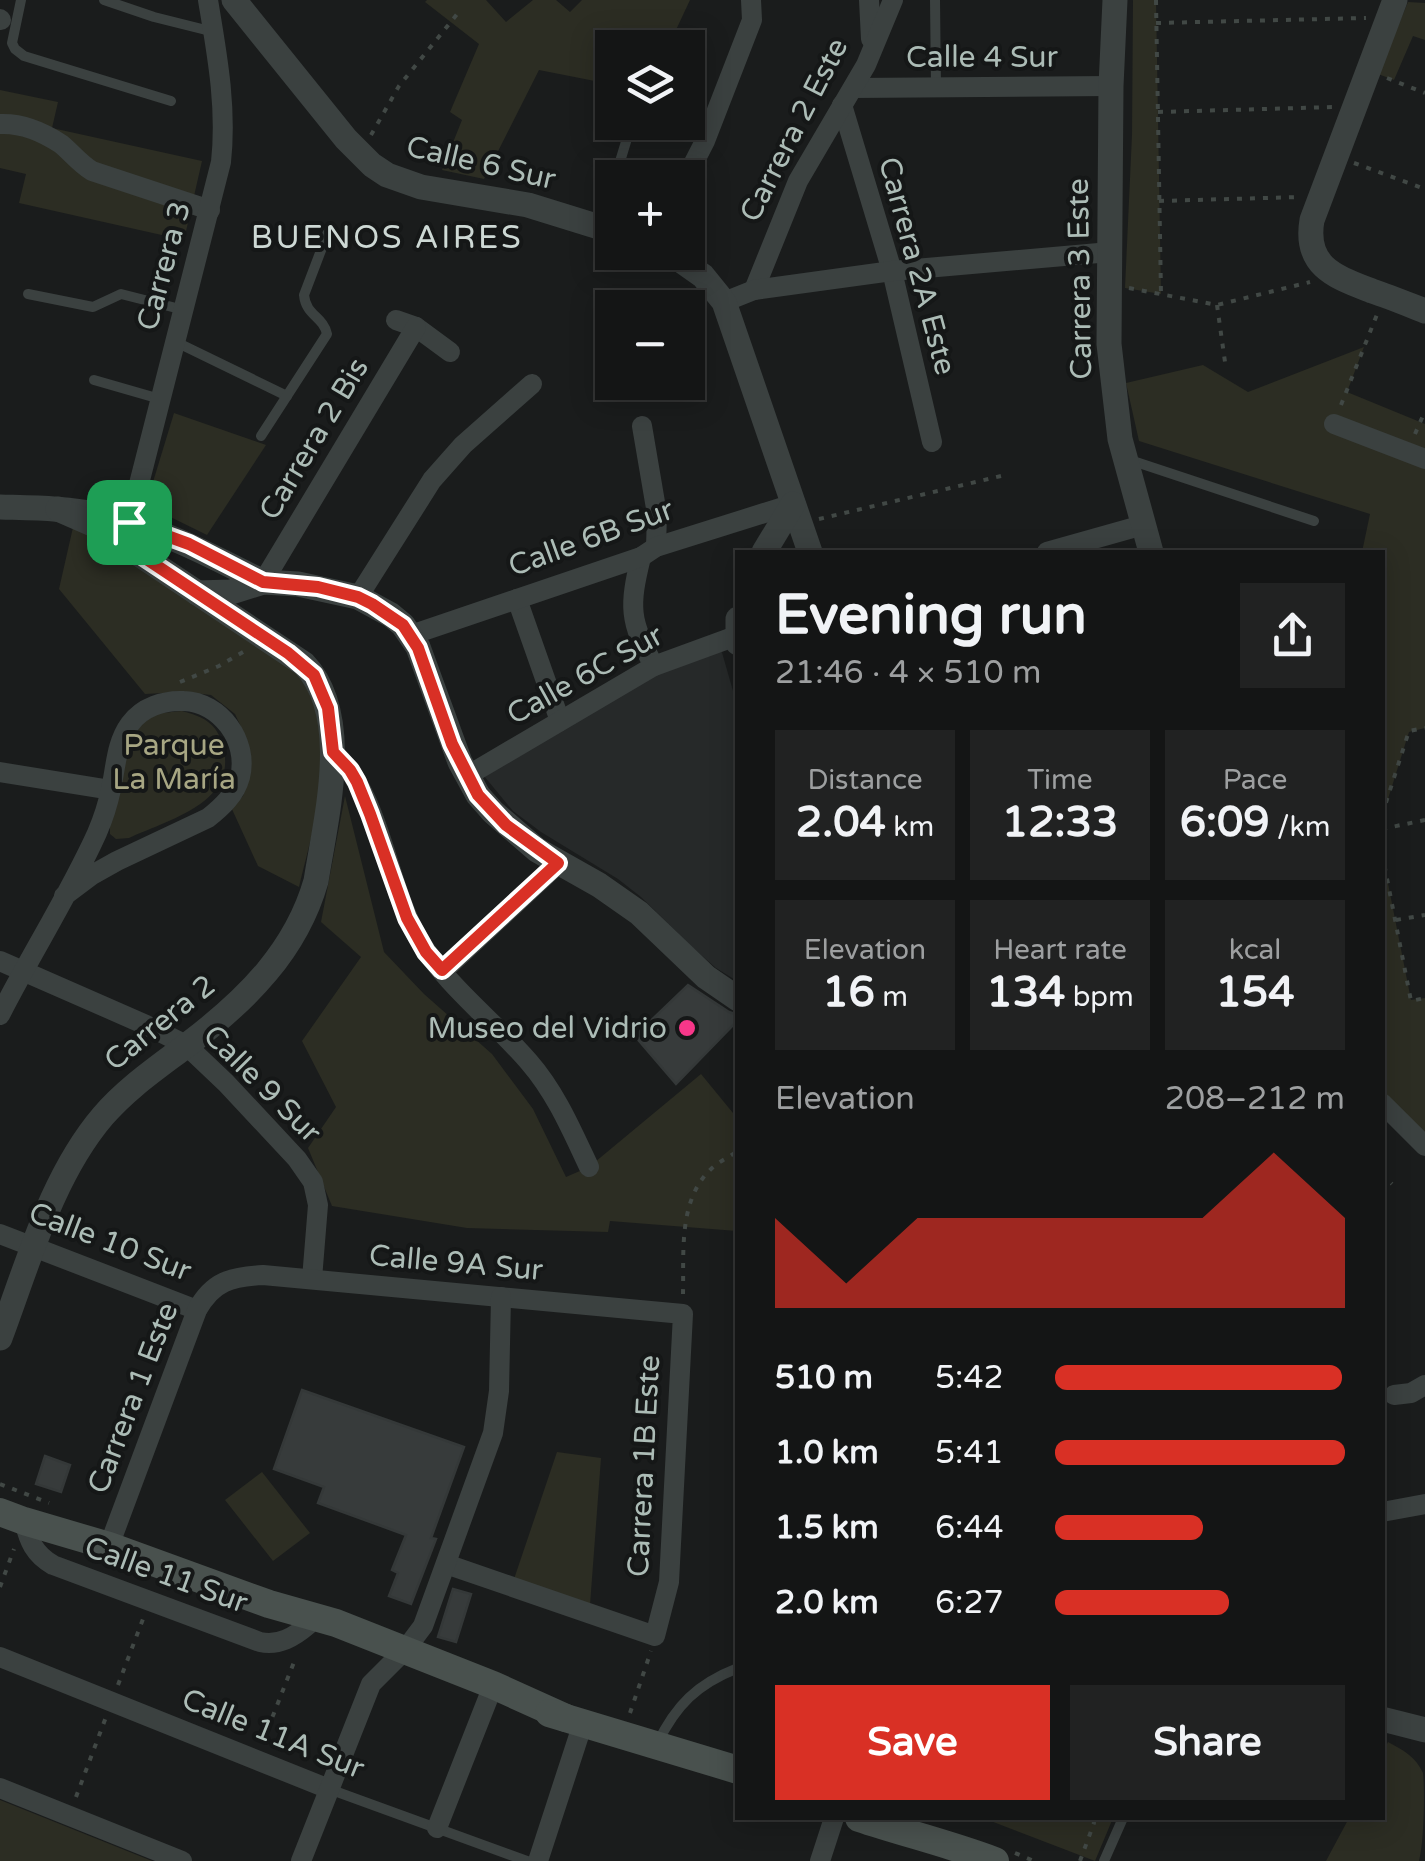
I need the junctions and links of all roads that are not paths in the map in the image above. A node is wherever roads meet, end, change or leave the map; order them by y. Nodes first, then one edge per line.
1 (21, 0) edge
2 (104, 0) edge
3 (208, 0) edge
4 (234, 0) edge
5 (751, 0) edge
6 (869, 0) edge
7 (893, 0) edge
8 (935, 0) edge
9 (1115, 0) edge
10 (1392, 9) edge
11 (214, 32) junction
12 (866, 65) junction
13 (936, 86) junction
14 (1111, 86) junction
15 (848, 96) junction
16 (170, 101) dead end
17 (0, 124) edge
18 (696, 160) edge
19 (210, 210) junction
20 (595, 225) edge
21 (328, 232) dead end
22 (1110, 252) junction
23 (694, 270) edge
24 (892, 271) junction
25 (754, 290) junction
26 (28, 294) dead end
27 (724, 302) junction
28 (184, 310) junction
29 (1425, 311) edge
30 (176, 342) junction
31 (450, 352) dead end
32 (94, 380) dead end
33 (532, 384) dead end
34 (287, 396) junction
35 (160, 399) junction
36 (1334, 424) road end
37 (642, 426) dead end
38 (261, 436) dead end
39 (932, 442) dead end
40 (1416, 456) edge
41 (1124, 458) junction
42 (0, 507) edge
43 (796, 514) junction
44 (1314, 521) dead end
45 (1143, 524) junction
46 (126, 533) junction
47 (766, 550) edge
48 (809, 550) edge
49 (1054, 550) edge
50 (1150, 550) edge
51 (648, 552) junction
52 (213, 556) junction
53 (263, 582) junction
54 (232, 592) junction
55 (197, 593) junction
56 (358, 597) junction
57 (517, 598) junction
58 (411, 635) junction
59 (264, 638) junction
60 (735, 640) edge
61 (654, 666) junction
62 (560, 720) junction
63 (333, 752) junction
64 (0, 772) edge
65 (467, 776) junction
66 (111, 790) junction
67 (558, 863) junction
68 (64, 896) junction
69 (0, 961) edge
70 (23, 970) junction
71 (442, 970) junction
72 (735, 997) edge
73 (0, 1016) edge
74 (186, 1046) junction
75 (1385, 1106) edge
76 (1425, 1146) edge
77 (589, 1168) dead end
78 (0, 1234) edge
79 (35, 1248) junction
80 (312, 1280) junction
81 (225, 1281) joint
82 (501, 1297) junction
83 (197, 1310) junction
84 (683, 1314) joint
85 (0, 1338) edge
86 (1425, 1385) edge
87 (1394, 1395) dead end
88 (0, 1493) edge
89 (1425, 1504) edge
90 (1385, 1511) edge
91 (12, 1517) edge
92 (109, 1546) junction
93 (446, 1564) junction
94 (269, 1604) junction
95 (308, 1625) junction
96 (399, 1656) junction
97 (0, 1657) edge
98 (735, 1669) edge
99 (489, 1696) junction
100 (575, 1720) junction
101 (1385, 1720) edge
102 (1425, 1730) edge
103 (657, 1745) junction
104 (735, 1769) edge
105 (0, 1788) edge
106 (330, 1789) junction
107 (833, 1820) edge
108 (865, 1820) edge
109 (908, 1820) edge
110 (1121, 1820) edge
111 (436, 1828) junction
112 (950, 1844) junction
113 (182, 1861) edge
114 (301, 1861) edge
115 (527, 1861) edge
116 (538, 1861) edge
117 (820, 1861) edge
118 (995, 1861) edge
119 (1104, 1861) edge

1 - 16 lane
2 - 11 lane
3 - 11 street, Carrera 3
4 - 20 street, Calle 6 Sur
5 - 18 street
6 - 12 street
7 - 12 street, Carrera 2 Este
8 - 13 lane
9 - 14 street, Carrera 3 Este
10 - 29 street
11 - 19 street, Carrera 3
12 - 15 street, Carrera 2 Este
13 - 14 street, Calle 4 Sur
13 - 15 street, Calle 4 Sur
14 - 22 street, Carrera 3 Este
15 - 24 street, Carrera 2A Este
15 - 25 street, Carrera 2 Este
17 - 19 street
19 - 28 street, Carrera 3
21 - 34 lane
22 - 24 street
22 - 41 street, Carrera 3 Este
23 - 27 street
24 - 25 street
24 - 39 street, Carrera 2A Este
25 - 27 street
26 - 28 lane
27 - 43 street
28 - 30 street, Carrera 3
30 - 34 lane
30 - 35 street, Carrera 3
31 - 53 street, Carrera 2 Bis
32 - 35 lane
33 - 56 street
34 - 38 lane
35 - 46 street, Carrera 3
36 - 40 street
37 - 51 street
41 - 44 lane
41 - 45 street, Carrera 3 Este
42 - 46 street
43 - 47 street
43 - 48 street
43 - 51 street, Calle 6B Sur
45 - 49 street
45 - 50 street, Carrera 3 Este
46 - 52 street
46 - 55 street, Carrera 2
51 - 57 street, Calle 6B Sur
51 - 61 street
52 - 53 street
52 - 54 street
53 - 54 street
53 - 56 street
54 - 55 street
54 - 59 street
55 - 59 street, Carrera 2
56 - 58 street
57 - 58 street, Calle 6B Sur
57 - 62 street
58 - 65 street
59 - 63 street, Carrera 2
60 - 61 street, Calle 6C Sur
61 - 62 street, Calle 6C Sur
62 - 65 street, Calle 6C Sur
63 - 71 street
63 - 74 street, Carrera 2
64 - 66 street
65 - 67 street
66 - 68 street
66 - 68 street
67 - 71 street
67 - 72 street
68 - 70 street
69 - 70 street, Calle 9 Sur
70 - 73 street
70 - 74 street, Calle 9 Sur
71 - 77 street
74 - 79 street, Carrera 2
74 - 80 street, Calle 9 Sur
75 - 76 street
78 - 79 street, Calle 10 Sur
79 - 83 street, Calle 10 Sur
79 - 85 street, Carrera 2
80 - 81 street, Calle 9A Sur
80 - 82 street, Calle 9A Sur
81 - 83 street, Carrera 1 Este
82 - 84 street, Calle 9A Sur
82 - 93 street
83 - 92 street, Carrera 1 Este
84 - 93 street, Carrera 1B Este
86 - 87 street
88 - 92 main road
89 - 90 street
91 - 92 main road
91 - 95 street, Calle 11 Sur
92 - 94 main road
93 - 96 street
94 - 95 main road
94 - 96 main road
95 - 96 main road
96 - 99 main road
96 - 100 main road
96 - 106 street
97 - 106 street, Calle 11A Sur
98 - 103 lane
99 - 100 main road
99 - 111 street
100 - 103 main road
100 - 116 street
101 - 102 street
103 - 104 main road
105 - 113 street
106 - 111 lane, Calle 11A Sur
106 - 114 street
107 - 117 street
108 - 112 main road
109 - 112 main road
110 - 119 lane
111 - 115 lane, Calle 11A Sur
112 - 118 main road

